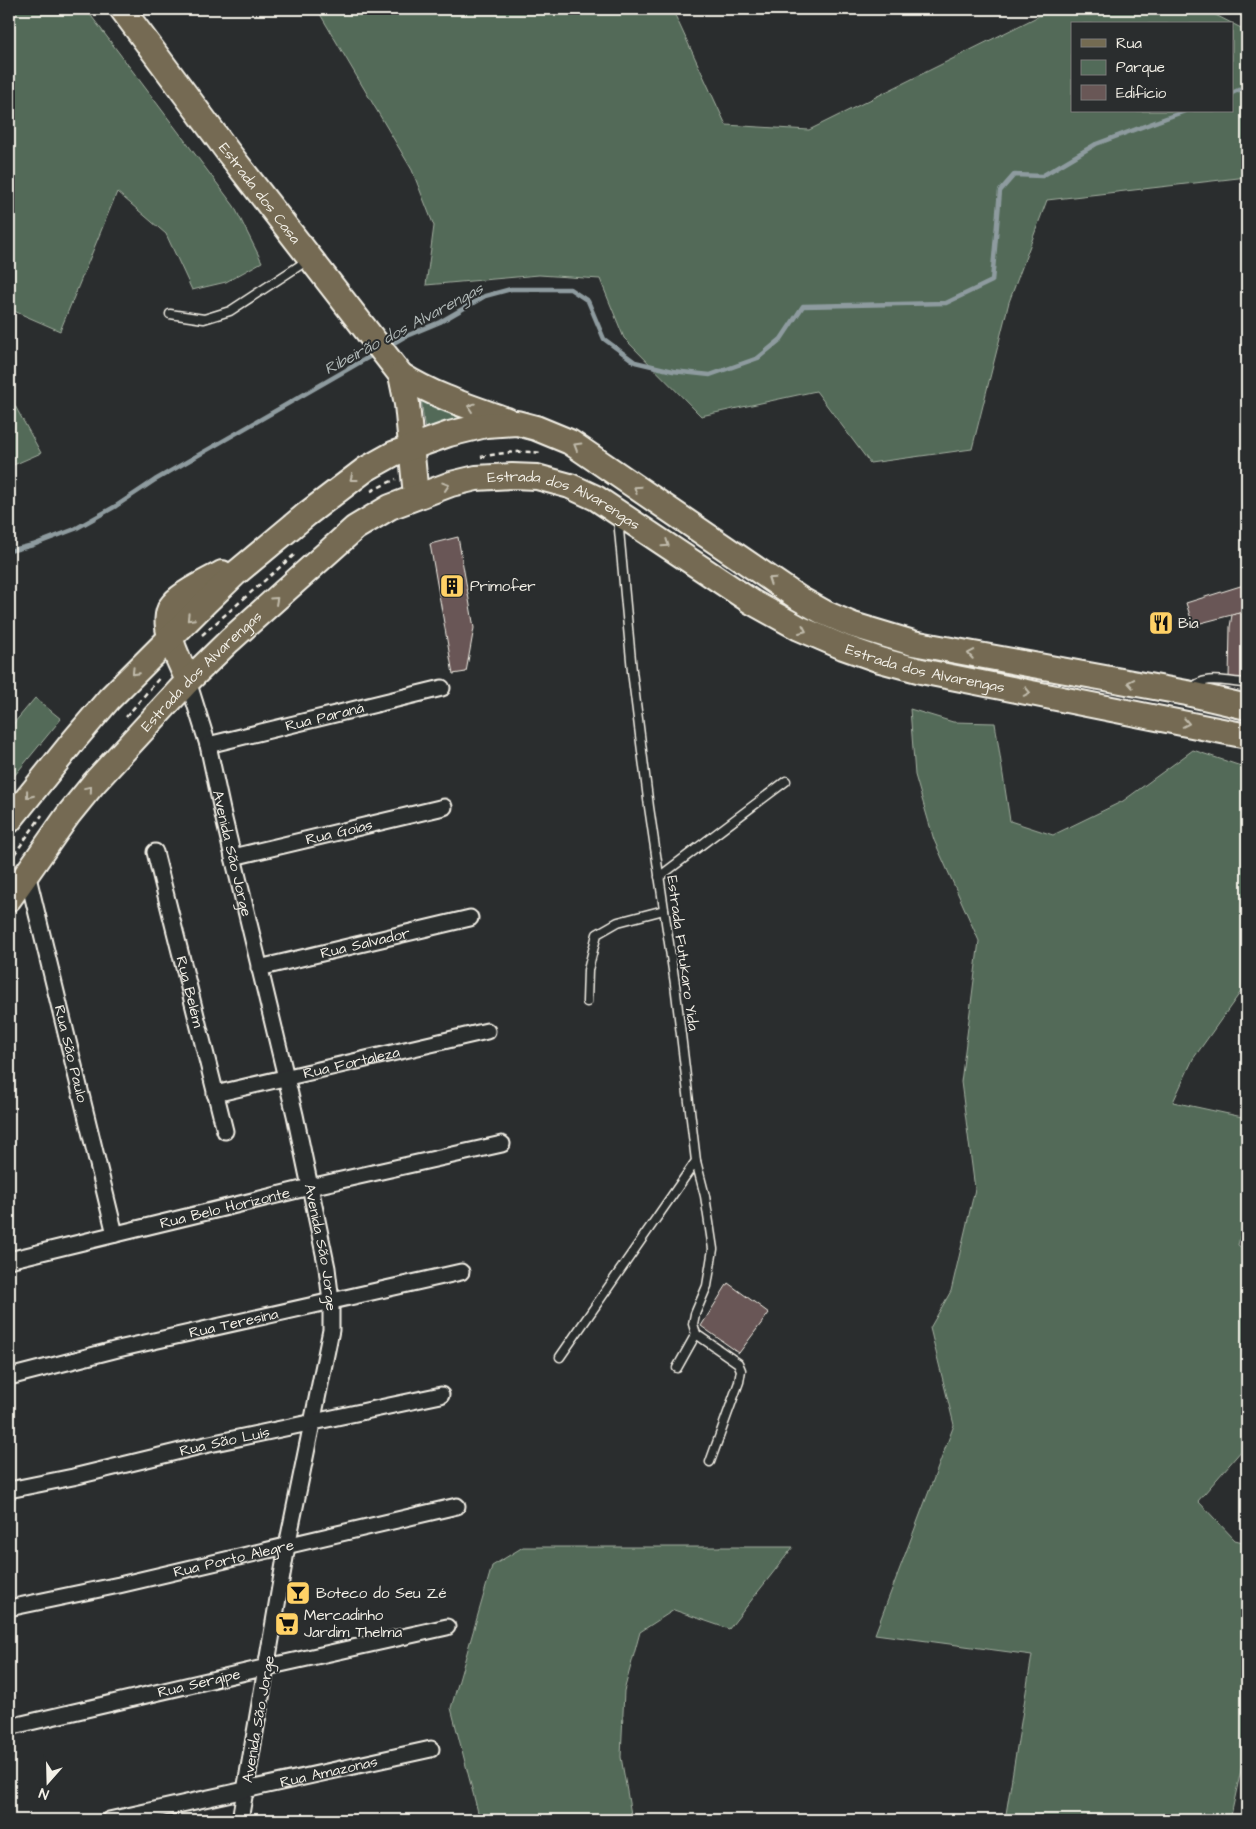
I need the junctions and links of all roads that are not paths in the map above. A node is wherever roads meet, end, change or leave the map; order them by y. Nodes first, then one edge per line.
1 (122, 9) edge
2 (310, 259) junction
3 (170, 314) dead end
4 (396, 368) junction
5 (407, 404) junction
6 (517, 423) junction
7 (412, 447) junction
8 (380, 461) junction
9 (416, 496) junction
10 (618, 512) junction
11 (174, 648) junction
12 (188, 681) junction
13 (156, 683) junction
14 (1247, 683) edge
15 (442, 688) dead end
16 (1187, 693) junction
17 (1247, 707) edge
18 (1247, 736) edge
19 (208, 745) junction
20 (786, 781) dead end
21 (444, 807) dead end
22 (9, 821) edge
23 (155, 852) dead end
24 (233, 857) junction
25 (18, 867) edge
26 (659, 877) junction
27 (9, 899) edge
28 (664, 910) junction
29 (470, 918) dead end
30 (259, 968) junction
31 (587, 1002) dead end
32 (488, 1031) dead end
33 (286, 1078) junction
34 (215, 1094) junction
35 (225, 1131) dead end
36 (502, 1144) dead end
37 (696, 1161) junction
38 (310, 1187) junction
39 (115, 1234) junction
40 (9, 1260) edge
41 (461, 1272) dead end
42 (331, 1302) junction
43 (696, 1334) junction
44 (560, 1357) dead end
45 (678, 1368) dead end
46 (9, 1378) edge
47 (440, 1395) dead end
48 (313, 1422) junction
49 (710, 1462) dead end
50 (9, 1490) edge
51 (457, 1506) dead end
52 (287, 1546) junction
53 (9, 1608) edge
54 (447, 1627) dead end
55 (267, 1667) junction
56 (9, 1728) edge
57 (431, 1749) dead end
58 (245, 1790) junction
59 (109, 1820) edge
60 (240, 1820) edge

1 - 2 main road, Estrada dos Casa
2 - 3 lane
2 - 4 main road, Estrada dos Casa
4 - 5 main road
6 -> 4 main road
5 - 7 main road
5 - 8 main road
6 - 7 main road, Estrada dos Alvarengas
16 -> 6 main road, Estrada dos Alvarengas
7 - 8 main road, Estrada dos Alvarengas
7 - 9 main road
8 -> 11 main road, Estrada dos Alvarengas
9 -> 10 main road, Estrada dos Alvarengas
12 -> 9 main road, Estrada dos Alvarengas
10 -> 18 main road, Estrada dos Alvarengas
10 - 26 lane, Estrada Futukaro Yida
11 - 12 main road
11 - 13 main road, Estrada dos Alvarengas
12 - 13 main road, Estrada dos Alvarengas
12 - 19 street, Avenida São Jorge
13 -> 22 main road, Estrada dos Alvarengas
25 -> 13 main road, Estrada dos Alvarengas
14 - 16 lane
15 - 19 street, Rua Paraná
16 - 17 main road, Estrada dos Alvarengas
19 - 24 street, Avenida São Jorge
20 - 26 lane
21 - 24 street, Rua Goías
23 - 34 street, Rua Belém
24 - 30 street, Avenida São Jorge
25 - 27 main road, Estrada dos Alvarengas
25 - 39 street, Rua São Paulo
26 - 28 lane, Estrada Futukaro Yida
28 - 31 lane
28 - 37 lane, Estrada Futukaro Yida
29 - 30 street, Rua Salvador
30 - 33 street, Avenida São Jorge
32 - 33 street, Rua Fortaleza
33 - 34 street, Rua Fortaleza
33 - 38 street, Avenida São Jorge
34 - 35 street, Rua Belém
36 - 38 street, Rua Belo Horizonte
37 - 43 lane, Estrada Futukaro Yida
37 - 44 lane
38 - 39 street, Rua Belo Horizonte
38 - 42 street, Avenida São Jorge
39 - 40 street, Rua Belo Horizonte
41 - 42 street, Rua Teresina
42 - 46 street, Rua Teresina
42 - 48 street, Avenida São Jorge
43 - 45 lane
43 - 49 lane
47 - 48 street, Rua São Luís
48 - 50 street, Rua São Luís
48 - 52 street, Avenida São Jorge
51 - 52 street, Rua Porto Alegre
52 - 53 street, Rua Porto Alegre
52 - 55 street, Avenida São Jorge
54 - 55 street, Rua Sergipe
55 - 56 street, Rua Sergipe
55 - 58 street, Avenida São Jorge
57 - 58 street, Rua Amazonas
58 - 59 street, Rua Amazonas
58 - 60 street, Avenida São Jorge

